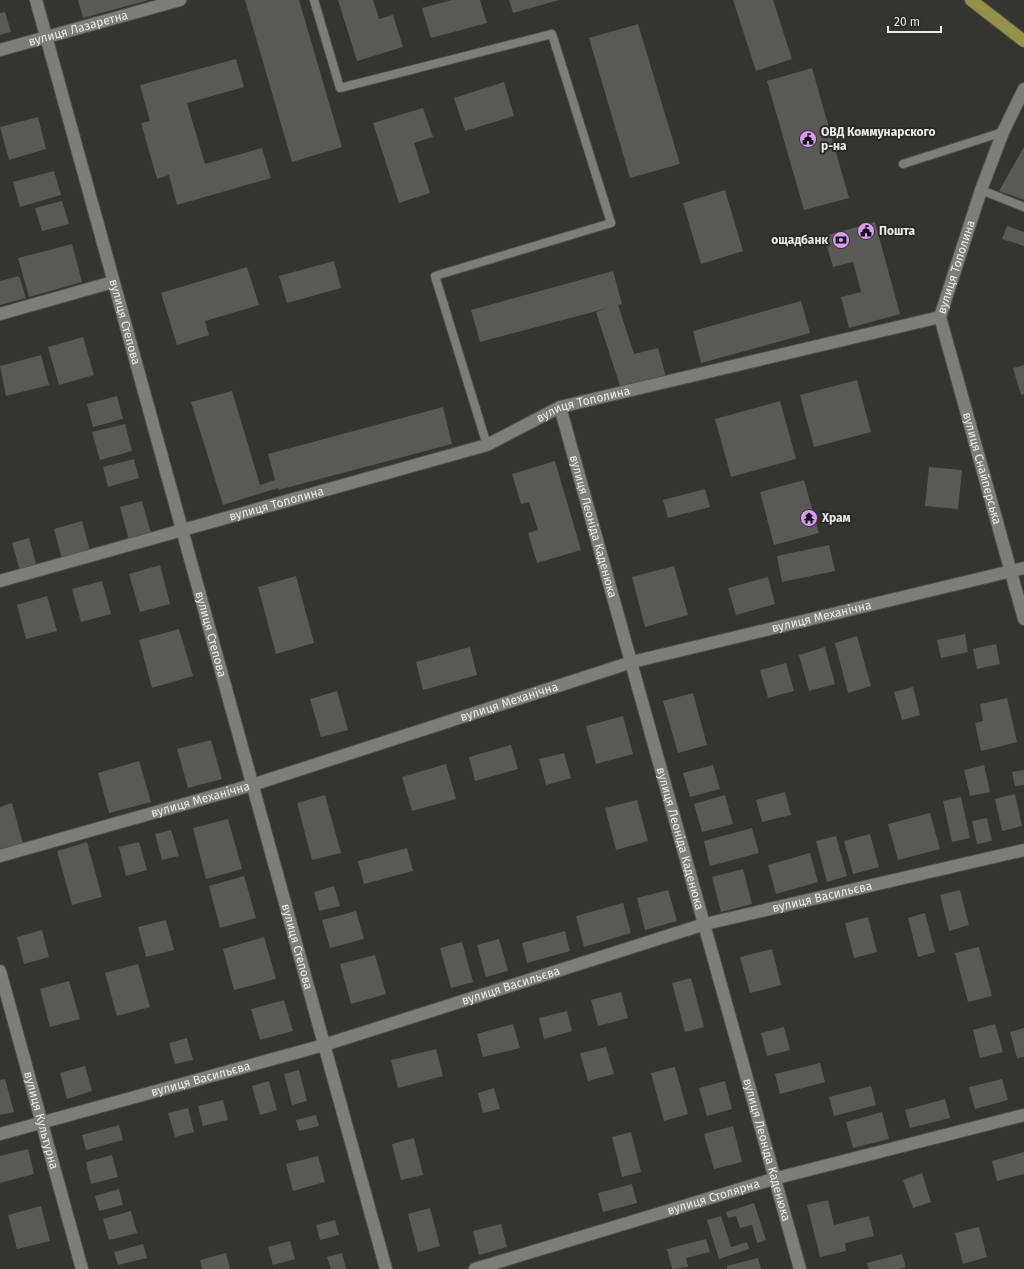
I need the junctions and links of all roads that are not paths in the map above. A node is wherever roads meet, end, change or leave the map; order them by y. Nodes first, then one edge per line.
1 (36, 0) edge
2 (180, 0) edge
3 (314, 0) edge
4 (971, 0) edge
5 (46, 38) junction
6 (1024, 41) edge
7 (0, 50) edge
8 (1024, 89) edge
9 (1003, 132) junction
10 (904, 164) dead end
11 (980, 190) junction
12 (1024, 208) edge
13 (113, 282) junction
14 (0, 314) edge
15 (940, 317) junction
16 (560, 407) junction
17 (487, 445) junction
18 (182, 530) junction
19 (1024, 568) edge
20 (1011, 572) junction
21 (0, 581) edge
22 (1024, 619) edge
23 (632, 662) junction
24 (252, 785) junction
25 (1024, 850) edge
26 (0, 856) edge
27 (705, 924) junction
28 (0, 971) edge
29 (324, 1045) junction
30 (1024, 1115) edge
31 (42, 1123) junction
32 (0, 1134) edge
33 (773, 1179) junction
34 (82, 1269) edge
35 (386, 1269) edge
36 (475, 1269) edge
37 (800, 1269) edge

1 - 5 street, вулиця Степова
2 - 5 street, вулиця Лазаретна
3 - 17 lane
4 - 6 main road
5 - 7 street, вулиця Лазаретна
5 - 13 street, вулиця Степова
8 - 9 street, вулиця Тополина
9 - 10 lane
9 - 11 street, вулиця Тополина
11 - 12 lane
11 - 15 street, вулиця Тополина
13 - 14 street
13 - 18 street, вулиця Степова
15 - 16 street, вулиця Тополина
15 - 20 street, вулиця Снайперська
16 - 17 street, вулиця Тополина
16 - 23 street, вулиця Леоніда Каденюка
17 - 18 street, вулиця Тополина
18 - 21 street, вулиця Тополина
18 - 24 street, вулиця Степова
19 - 20 street, вулиця Механічна
20 - 22 street, вулиця Снайперська
20 - 23 street, вулиця Механічна
23 - 24 street, вулиця Механічна
23 - 27 street, вулиця Леоніда Каденюка
24 - 26 street, вулиця Механічна
24 - 29 street, вулиця Степова
25 - 27 street, вулиця Васильєва
27 - 29 street, вулиця Васильєва
27 - 33 street, вулиця Леоніда Каденюка
28 - 31 street, вулиця Культурна
29 - 31 street, вулиця Васильєва
29 - 35 street, вулиця Степова
30 - 33 street, вулиця Столярна
31 - 32 street, вулиця Васильєва
31 - 34 street, вулиця Культурна
33 - 36 street, вулиця Столярна
33 - 37 street, вулиця Леоніда Каденюка

